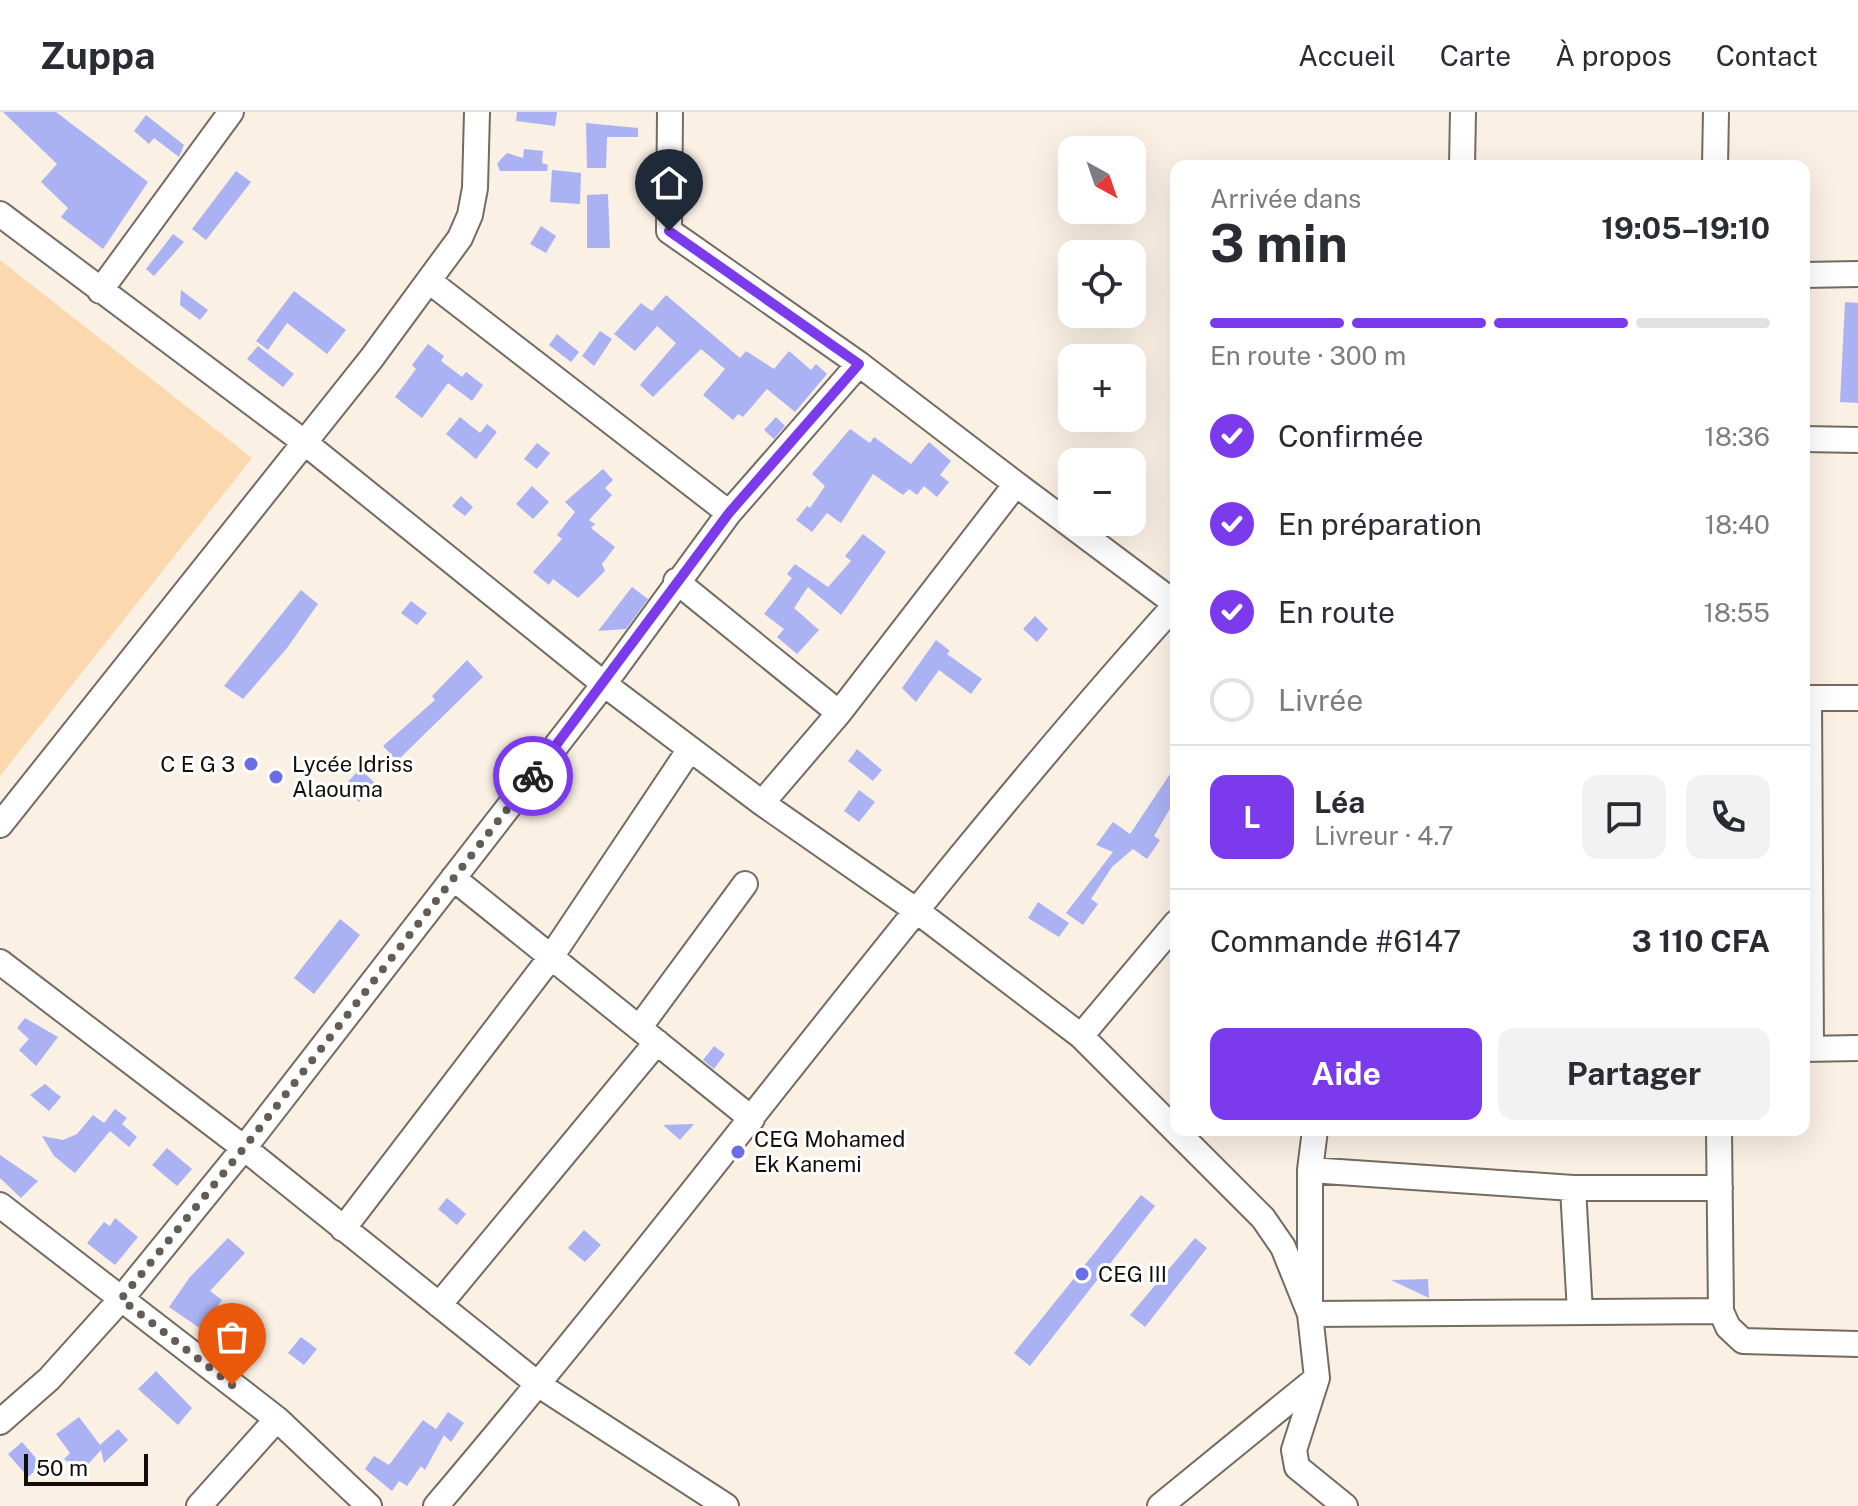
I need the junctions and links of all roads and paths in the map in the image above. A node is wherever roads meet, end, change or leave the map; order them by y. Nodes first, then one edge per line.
1 (231, 112) edge
2 (477, 112) edge
3 (670, 112) edge
4 (1463, 112) edge
5 (1716, 112) edge
6 (1462, 160) edge
7 (1715, 160) edge
8 (0, 214) edge
9 (1858, 274) edge
10 (1810, 275) edge
11 (429, 281) junction
12 (100, 291) junction
13 (859, 364) junction
14 (1810, 439) edge
15 (1858, 440) edge
16 (304, 442) junction
17 (1016, 484) junction
18 (729, 513) junction
19 (676, 581) junction
20 (1170, 600) edge
21 (1170, 611) edge
22 (604, 684) junction
23 (1810, 698) edge
24 (1858, 698) edge
25 (839, 713) junction
26 (690, 749) junction
27 (762, 803) junction
28 (0, 825) edge
29 (453, 878) junction
30 (745, 884) dead end
31 (917, 911) junction
32 (1170, 933) edge
33 (551, 957) junction
34 (0, 962) edge
35 (648, 1035) junction
36 (1081, 1036) junction
37 (1858, 1048) edge
38 (1810, 1049) edge
39 (752, 1119) junction
40 (1170, 1125) edge
41 (1181, 1136) edge
42 (1314, 1136) edge
43 (1719, 1136) edge
44 (244, 1148) junction
45 (1310, 1170) junction
46 (1573, 1188) junction
47 (1720, 1188) junction
48 (0, 1205) edge
49 (343, 1229) junction
50 (121, 1299) junction
51 (439, 1305) junction
52 (1721, 1311) junction
53 (1580, 1312) junction
54 (1310, 1314) junction
55 (1858, 1344) edge
56 (1317, 1378) junction
57 (539, 1385) junction
58 (277, 1419) junction
59 (0, 1422) edge
60 (199, 1506) edge
61 (369, 1506) edge
62 (436, 1506) edge
63 (726, 1506) edge
64 (1160, 1506) edge
65 (1345, 1506) edge

1 - 12 street
2 - 11 street
3 - 13 street
4 - 6 street
5 - 7 street
8 - 12 street
9 - 10 street
11 - 16 street
11 - 18 street
12 - 16 street
13 - 17 street
13 - 18 street
14 - 15 street
16 - 22 street
16 - 28 street
17 - 20 street
17 - 25 street
18 - 19 street
19 - 22 street
19 - 25 street
21 - 31 street
22 - 26 street
22 - 29 street
23 - 24 street
25 - 27 street
26 - 27 street
26 - 33 street
27 - 31 street
29 - 33 street
29 - 44 street
30 - 35 street
31 - 36 street
31 - 39 street
32 - 36 street
33 - 35 street
33 - 49 street
34 - 44 street
35 - 39 street
35 - 51 street
36 - 40 street
37 - 38 street
39 - 57 street
41 - 54 street
42 - 45 street
43 - 47 street
44 - 49 street
44 - 50 street
45 - 46 street
45 - 54 street
46 - 47 street
46 - 53 street
47 - 52 street
48 - 50 street
49 - 51 street
50 - 58 street
50 - 59 street
51 - 57 street
52 - 53 street
52 - 55 street
53 - 54 street
54 - 56 street
56 - 64 street
56 - 65 street
57 - 62 street
57 - 63 street
58 - 60 street
58 - 61 street

